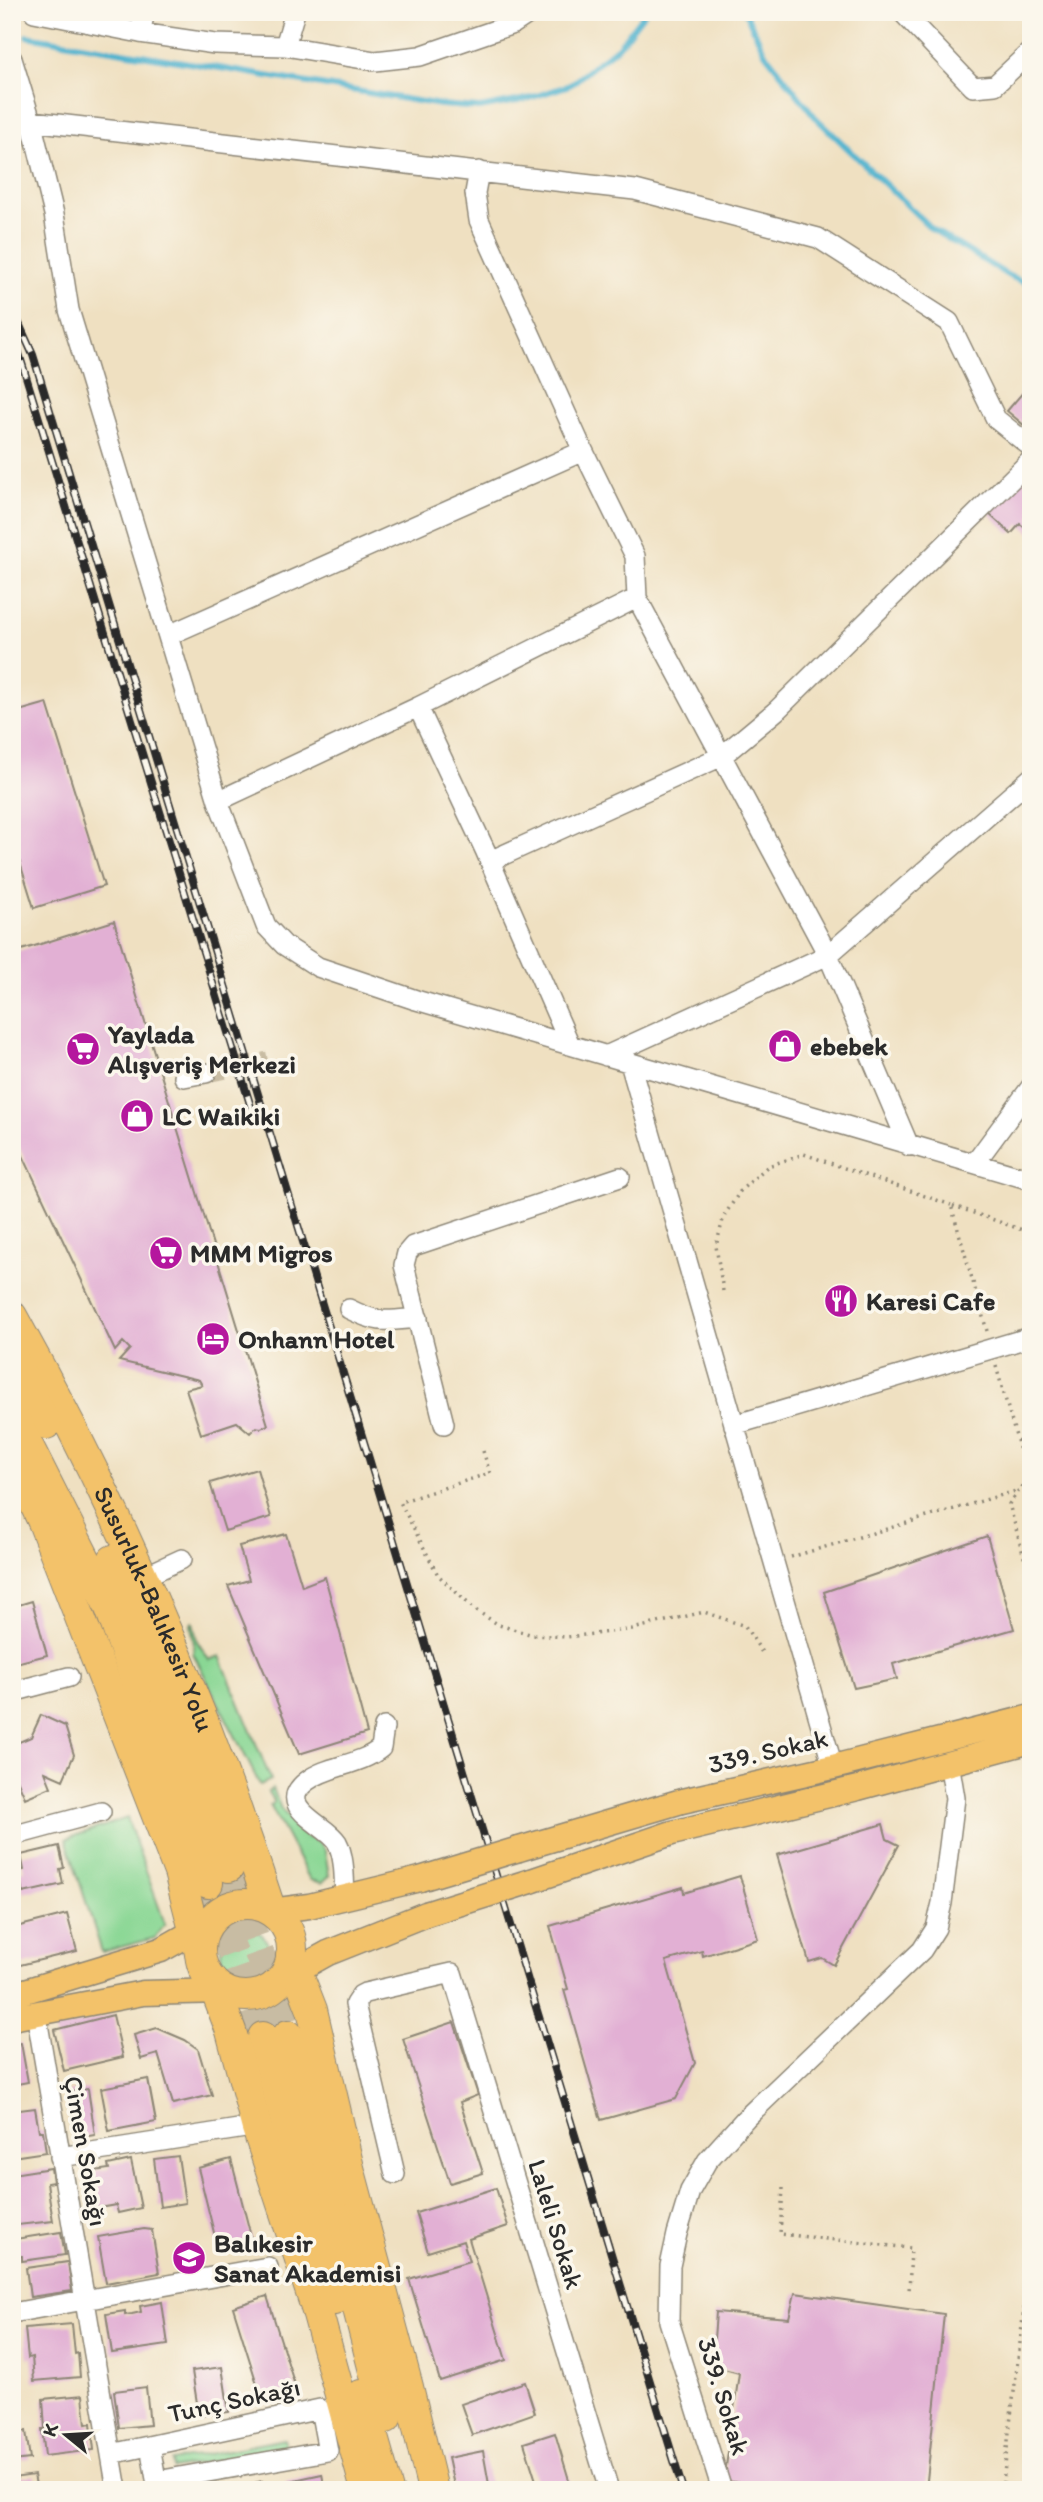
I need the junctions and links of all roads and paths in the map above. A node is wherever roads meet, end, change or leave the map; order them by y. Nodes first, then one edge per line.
1 (34, 12) edge
2 (145, 12) edge
3 (295, 12) edge
4 (531, 12) edge
5 (902, 12) edge
6 (139, 33) junction
7 (285, 46) junction
8 (1031, 51) edge
9 (12, 59) edge
10 (31, 121) junction
11 (479, 171) junction
12 (1031, 447) edge
13 (583, 451) junction
14 (1031, 460) edge
15 (638, 598) junction
16 (169, 635) junction
17 (418, 707) junction
18 (722, 756) junction
19 (1031, 778) edge
20 (218, 801) junction
21 (490, 861) junction
22 (828, 955) junction
23 (569, 1045) junction
24 (606, 1056) junction
25 (630, 1063) junction
26 (206, 1073) tunnel mouth
27 (184, 1077) dead end
28 (1031, 1087) edge
29 (909, 1146) junction
30 (975, 1163) junction
31 (620, 1177) dead end
32 (1031, 1180) edge
33 (951, 1205) dead end
34 (723, 1291) dead end
35 (349, 1309) dead end
36 (12, 1316) edge
37 (418, 1318) junction
38 (1031, 1337) edge
39 (12, 1357) edge
40 (12, 1415) edge
41 (444, 1424) dead end
42 (734, 1425) junction
43 (483, 1451) dead end
44 (12, 1455) edge
45 (1021, 1489) dead end
46 (182, 1559) dead end
47 (774, 1562) junction
48 (143, 1577) junction
49 (763, 1654) dead end
50 (69, 1677) dead end
51 (12, 1692) edge
52 (1031, 1717) edge
53 (384, 1727) dead end
54 (1031, 1741) edge
55 (949, 1762) junction
56 (833, 1767) junction
57 (102, 1812) dead end
58 (12, 1836) edge
59 (345, 1896) junction
60 (271, 1911) junction
61 (201, 1936) junction
62 (290, 1968) junction
63 (217, 1988) junction
64 (12, 1994) edge
65 (36, 2012) junction
66 (12, 2018) edge
67 (245, 2128) dead end
68 (60, 2157) junction
69 (395, 2174) dead end
70 (783, 2188) dead end
71 (1031, 2252) edge
72 (268, 2267) dead end
73 (909, 2293) dead end
74 (85, 2300) junction
75 (12, 2313) edge
76 (1031, 2408) edge
77 (150, 2445) junction
78 (111, 2454) junction
79 (157, 2486) edge
80 (117, 2490) edge
81 (366, 2490) edge
82 (388, 2490) edge
83 (405, 2490) edge
84 (433, 2490) edge
85 (609, 2490) edge
86 (722, 2490) edge
87 (1002, 2490) edge
88 (1021, 2490) edge

1 - 6 street
2 - 6 street
3 - 7 street
4 - 7 street
5 - 8 street
6 - 7 street
9 - 10 street
10 - 11 street
10 - 16 street
11 - 12 street
11 - 13 street
13 - 15 street
13 - 16 street
14 - 18 street
15 - 17 street
15 - 18 street
16 - 20 street
17 - 20 street
17 - 21 street
18 - 21 street
18 - 22 street
19 - 22 street
20 - 23 street
21 - 23 street
22 - 24 street
22 - 29 street
23 - 24 street
24 - 25 street
25 - 29 street
25 - 42 street
26 - 27 street
28 - 30 street
29 - 30 street
30 - 32 street
31 - 37 street
33 - 34 path
35 - 37 street
36 - 48 highway, Susurluk-Balıkesir Yolu
37 - 41 street
38 - 42 street
39 - 40 highway, Susurluk-Balıkesir Yolu
42 - 47 street
43 - 49 path
44 - 61 highway
45 - 47 path
46 - 48 street
47 - 56 street
48 - 60 highway, Susurluk-Balıkesir Yolu
50 - 51 street
52 - 56 main road, 339. Sokak
53 - 59 street
54 - 55 main road
55 - 62 main road, bridge
55 - 86 street, 339. Sokak
56 - 59 main road, 339. Sokak, bridge
57 - 58 street
59 - 60 main road, 339. Sokak
60 - 61 highway
60 - 62 highway
61 - 63 highway
61 - 64 main road
62 - 63 highway
62 - 84 highway
63 - 65 main road
63 - 81 highway
65 - 66 main road
65 - 68 street, Çimen Sokağı
67 - 68 street
68 - 74 street, Çimen Sokağı
69 - 85 street, Laleli Sokak
70 - 73 path
71 - 87 path
72 - 74 street
74 - 75 street
74 - 78 street
76 - 88 path
77 - 78 street, Tunç Sokağı
77 - 79 street
77 - 79 street, Tunç Sokağı
78 - 80 street
82 - 83 highway

